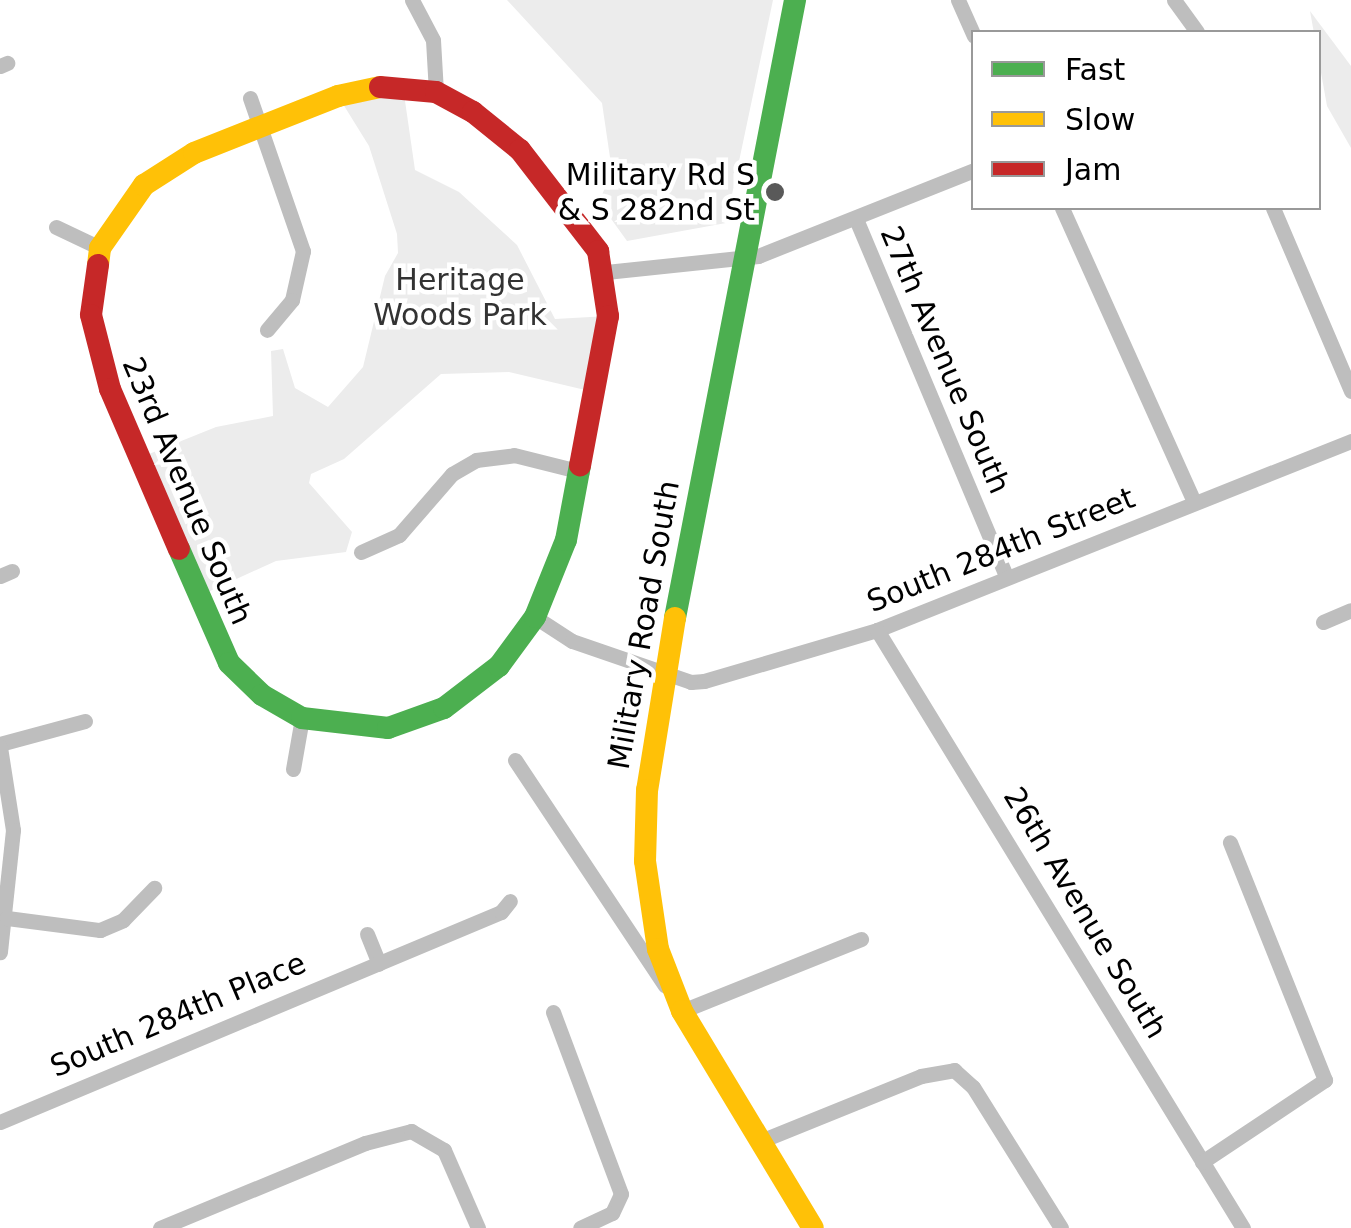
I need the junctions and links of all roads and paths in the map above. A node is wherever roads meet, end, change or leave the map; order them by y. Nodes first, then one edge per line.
1 (412, 0) edge
2 (795, 0) edge
3 (958, 0) edge
4 (1174, 0) edge
5 (971, 30) edge
6 (1196, 30) edge
7 (436, 92) junction
8 (250, 98) dead end
9 (262, 127) junction
10 (971, 171) edge
11 (1063, 210) edge
12 (1274, 210) edge
13 (856, 220) junction
14 (56, 227) dead end
15 (100, 248) junction
16 (742, 259) junction
17 (606, 272) junction
18 (267, 330) dead end
19 (1351, 390) edge
20 (1351, 441) edge
21 (582, 472) junction
22 (1194, 502) junction
23 (361, 552) dead end
24 (1007, 578) junction
25 (1351, 610) edge
26 (536, 617) junction
27 (1322, 622) dead end
28 (877, 630) junction
29 (666, 672) junction
30 (302, 718) junction
31 (85, 721) dead end
32 (0, 746) edge
33 (515, 760) dead end
34 (293, 770) dead end
35 (1230, 842) dead end
36 (154, 888) dead end
37 (510, 901) dead end
38 (8, 918) junction
39 (367, 934) dead end
40 (861, 939) dead end
41 (0, 952) edge
42 (379, 964) junction
43 (682, 1011) junction
44 (553, 1012) dead end
45 (0, 1122) edge
46 (758, 1142) junction
47 (1202, 1162) junction
48 (160, 1228) edge
49 (478, 1228) edge
50 (580, 1228) edge
51 (813, 1228) edge
52 (1061, 1228) edge
53 (1243, 1228) edge

1 - 7 street
2 - 16 street, Military Road South
3 - 5 street
4 - 6 street
7 - 9 street
7 - 17 street
8 - 9 street
9 - 15 street
9 - 18 street
10 - 13 street
11 - 22 street
12 - 19 street
13 - 16 street
13 - 24 street, 27th Avenue South
14 - 15 street
15 - 30 street, 23rd Avenue South
16 - 17 street
16 - 29 street, Military Road South
17 - 21 street
20 - 22 street, South 284th Street
21 - 23 street
21 - 26 street
22 - 24 street, South 284th Street
24 - 28 street, South 284th Street
25 - 27 street
26 - 29 street
26 - 30 street
28 - 29 street, South 284th Street
28 - 47 street, 26th Avenue South
29 - 43 street, Military Road South
30 - 34 street
31 - 32 street
32 - 38 street
33 - 43 street
35 - 47 street
36 - 38 street
37 - 42 street, South 284th Place
38 - 41 street
39 - 42 street
40 - 43 street
42 - 45 street, South 284th Place
43 - 46 street, Military Road South
44 - 50 street
46 - 51 street, Military Road South
46 - 52 street
47 - 53 street, 26th Avenue South
48 - 49 street

